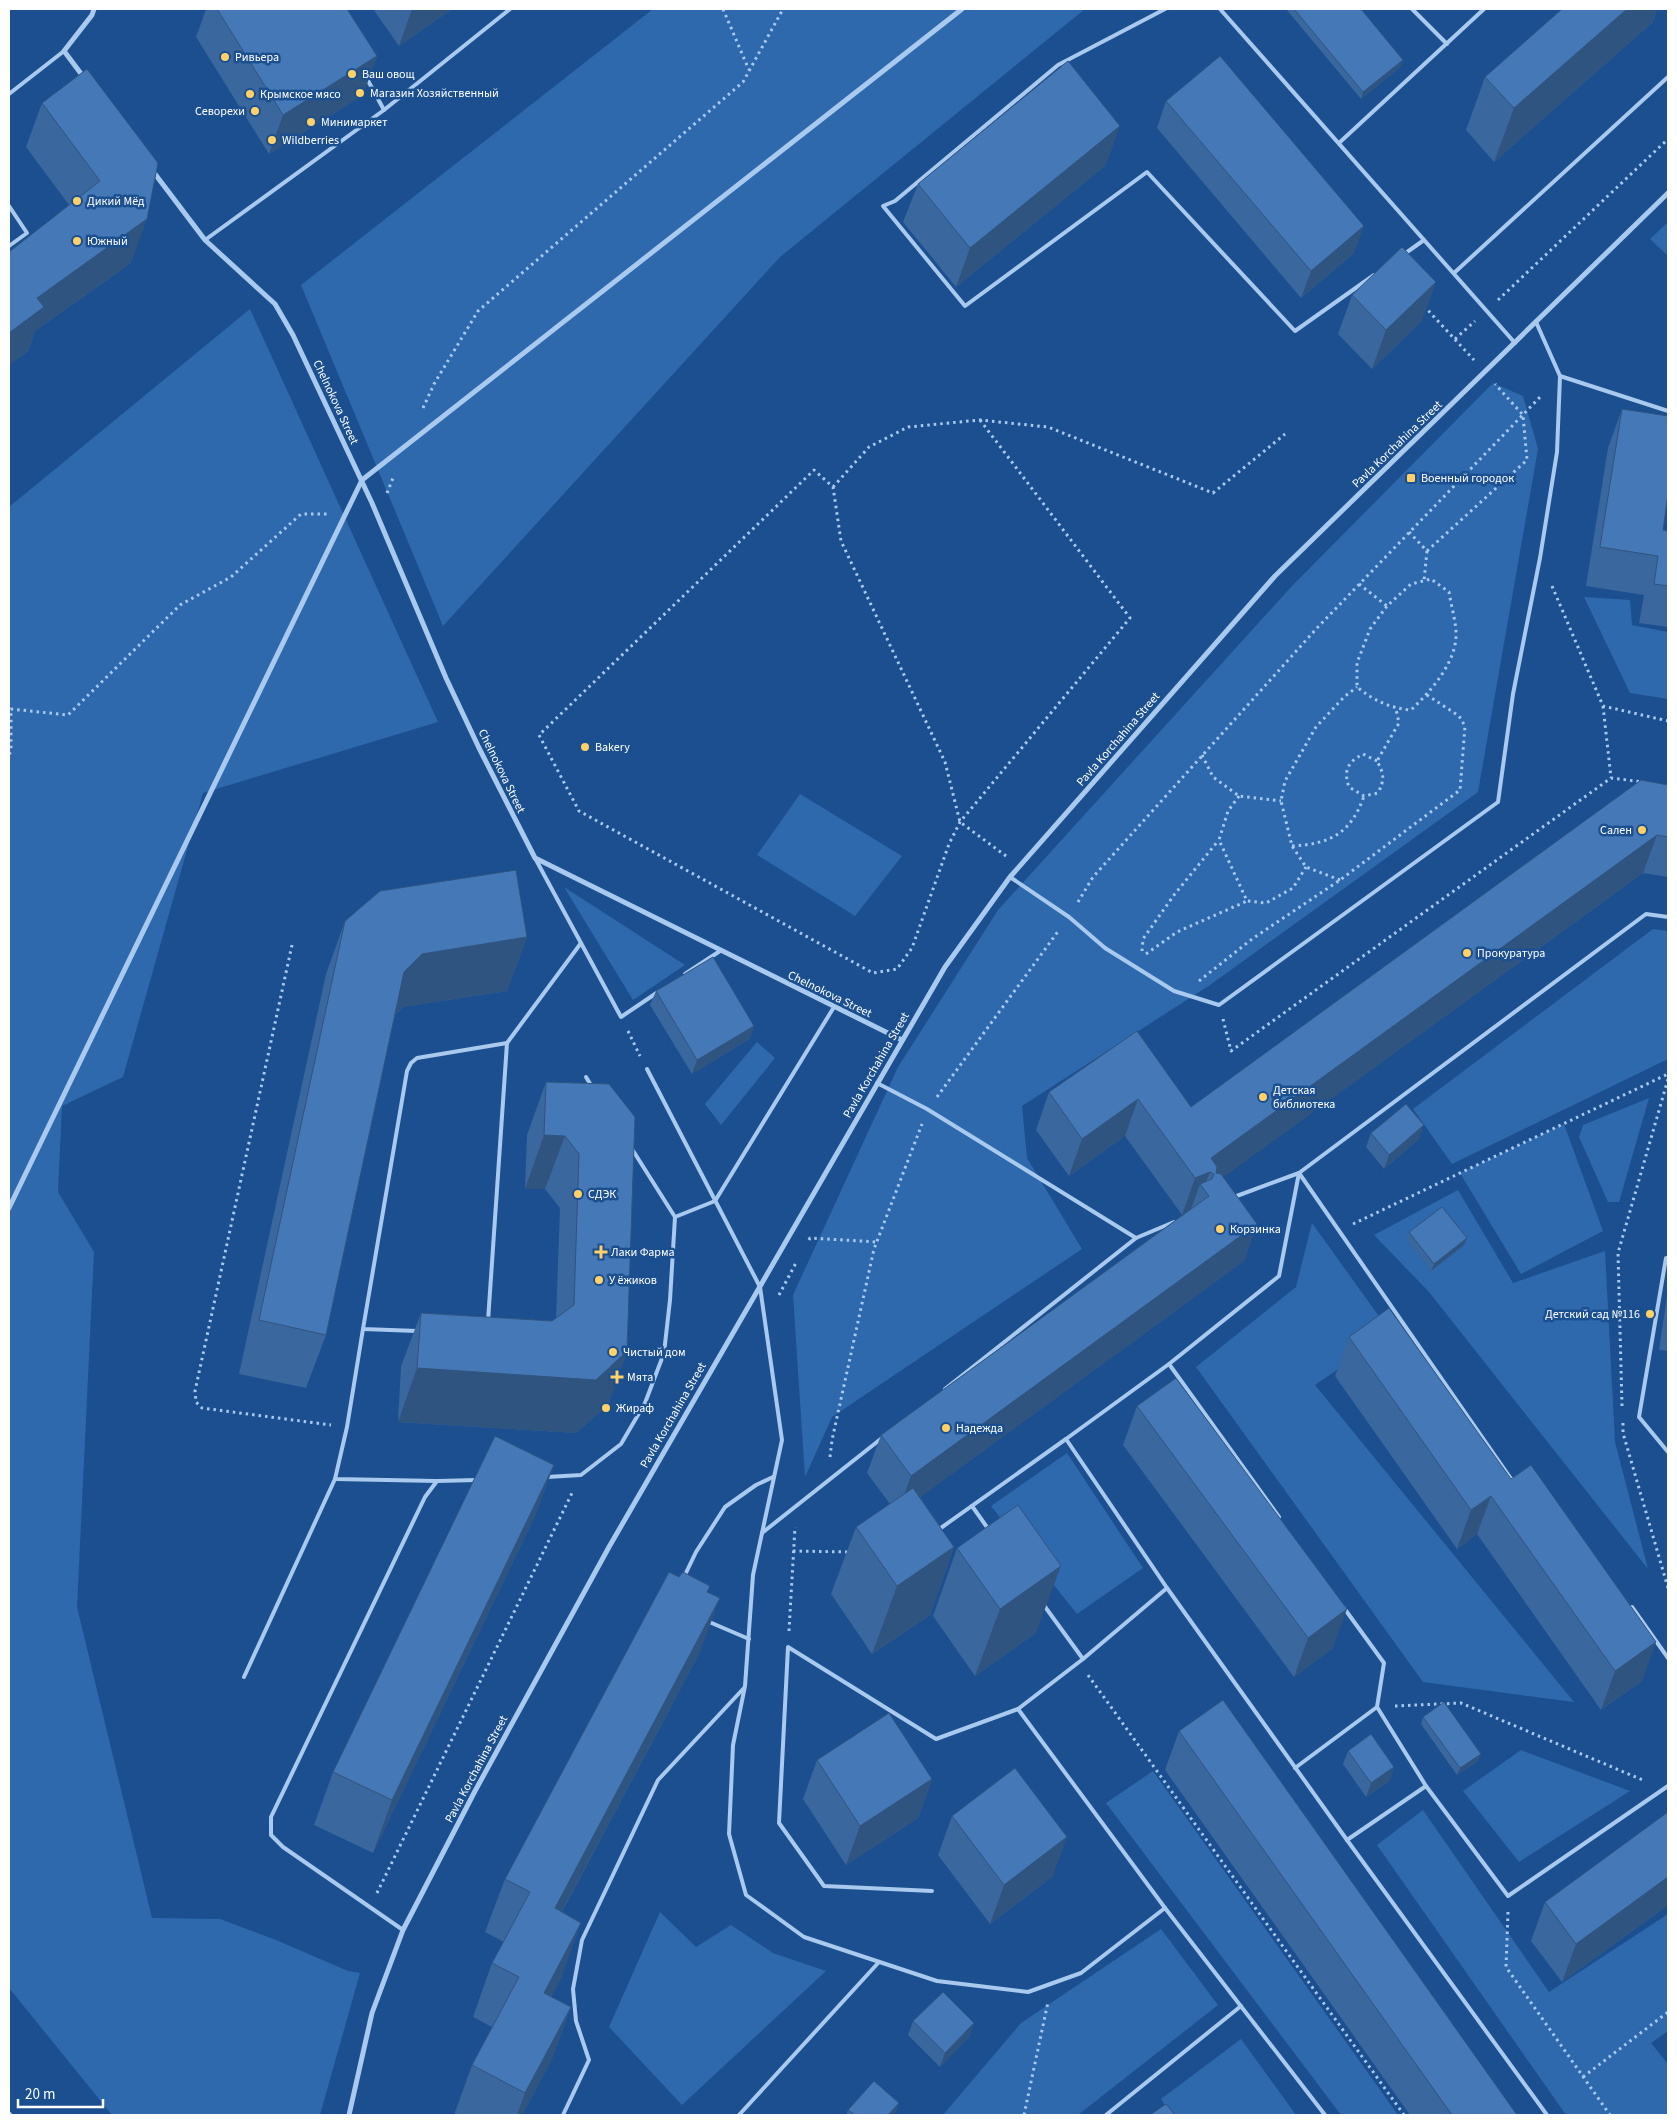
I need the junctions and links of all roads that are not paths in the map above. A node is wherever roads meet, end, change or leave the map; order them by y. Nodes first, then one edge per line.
1 (94, 9) edge
2 (510, 9) edge
3 (962, 9) edge
4 (1165, 9) edge
5 (1220, 9) edge
6 (1412, 9) edge
7 (1484, 9) edge
8 (1446, 44) junction
9 (64, 51) junction
10 (361, 68) edge
11 (1668, 77) edge
12 (87, 82) edge
13 (9, 94) edge
14 (384, 110) junction
15 (1339, 143) junction
16 (146, 162) edge
17 (1668, 193) edge
18 (9, 206) edge
19 (205, 240) junction
20 (1424, 240) junction
21 (9, 246) edge
22 (1400, 257) edge
23 (1454, 273) junction
24 (1376, 274) edge
25 (1536, 322) junction
26 (1515, 343) junction
27 (1560, 376) junction
28 (1668, 411) edge
29 (362, 480) junction
30 (535, 858) junction
31 (1010, 877) junction
32 (1668, 916) edge
33 (581, 943) junction
34 (720, 951) junction
35 (678, 978) edge
36 (662, 989) edge
37 (834, 1007) junction
38 (902, 1040) junction
39 (506, 1043) junction
40 (647, 1069) road end
41 (586, 1078) dead end
42 (877, 1083) junction
43 (596, 1094) edge
44 (628, 1143) edge
45 (1299, 1174) junction
46 (1233, 1197) edge
47 (715, 1200) junction
48 (9, 1208) edge
49 (675, 1217) junction
50 (1180, 1220) edge
51 (1136, 1238) junction
52 (1668, 1258) edge
53 (760, 1286) junction
54 (487, 1328) edge
55 (363, 1329) junction
56 (418, 1331) edge
57 (1169, 1364) junction
58 (944, 1390) edge
59 (890, 1432) edge
60 (1066, 1439) junction
61 (1668, 1452) edge
62 (542, 1477) edge
63 (773, 1478) junction
64 (336, 1479) junction
65 (485, 1479) edge
66 (1520, 1479) edge
67 (437, 1481) junction
68 (972, 1506) junction
69 (1279, 1518) edge
70 (935, 1532) edge
71 (762, 1534) junction
72 (995, 1538) edge
73 (681, 1582) edge
74 (1167, 1588) junction
75 (1042, 1603) edge
76 (1629, 1604) edge
77 (1343, 1607) edge
78 (703, 1620) edge
79 (749, 1638) junction
80 (1668, 1658) edge
81 (1083, 1659) junction
82 (244, 1677) dead end
83 (745, 1686) junction
84 (1377, 1707) junction
85 (1018, 1709) junction
86 (1296, 1768) junction
87 (1426, 1786) junction
88 (1668, 1786) edge
89 (1347, 1840) junction
90 (932, 1891) dead end
91 (1165, 1908) junction
92 (403, 1930) junction
93 (879, 1962) junction
94 (1241, 2006) junction
95 (349, 2115) edge
96 (563, 2115) edge
97 (739, 2115) edge
98 (1106, 2115) edge
99 (1325, 2115) edge
100 (1547, 2115) edge

1 - 9 street
2 - 14 lane
3 - 29 street
4 - 24 lane
5 - 15 lane
6 - 8 lane
7 - 8 lane
8 - 15 lane
9 - 12 street
9 - 13 lane
10 - 14 lane
11 - 23 lane
14 - 19 lane
15 - 20 lane
16 - 19 street, Chelnokova Street
17 - 25 street, Pavla Korchahina Street
18 - 21 lane
19 - 29 street, Chelnokova Street
20 - 22 lane
20 - 23 lane
23 - 26 lane
25 - 26 street, Pavla Korchahina Street
25 - 27 lane
26 - 31 street, Pavla Korchahina Street
27 - 28 lane
27 - 31 lane
29 - 30 street, Chelnokova Street
29 - 48 street
30 - 33 lane, Chelnokova Street
30 - 34 street, Chelnokova Street
31 - 38 street, Pavla Korchahina Street
32 - 45 lane
33 - 36 lane, Chelnokova Street
33 - 39 lane
34 - 35 lane
34 - 37 street, Chelnokova Street
37 - 38 street, Chelnokova Street
37 - 47 lane
38 - 42 street, Pavla Korchahina Street
39 - 54 lane
39 - 55 lane
40 - 47 lane
41 - 43 lane
42 - 51 lane
42 - 53 street, Pavla Korchahina Street
44 - 49 lane
45 - 46 lane
45 - 57 lane
45 - 66 lane
47 - 49 lane
47 - 53 lane
49 - 62 lane
50 - 51 lane
51 - 58 lane
52 - 61 lane
53 - 63 lane
53 - 92 street, Pavla Korchahina Street
55 - 56 lane
55 - 64 lane
57 - 60 lane
57 - 69 lane
59 - 71 lane
60 - 68 lane
60 - 74 lane
63 - 71 lane
63 - 73 lane
64 - 67 lane
64 - 82 lane
65 - 67 lane
67 - 92 lane
68 - 70 lane
68 - 72 lane
71 - 79 lane
74 - 81 lane
74 - 86 lane
75 - 81 lane
76 - 80 lane
77 - 84 lane
78 - 79 lane
79 - 83 lane
81 - 85 lane
83 - 93 lane
83 - 96 lane
84 - 86 lane
84 - 87 lane
85 - 90 lane
85 - 91 lane
86 - 89 lane
87 - 88 lane
87 - 89 lane
89 - 100 lane
91 - 93 lane
91 - 94 lane
92 - 95 street, Pavla Korchahina Street
93 - 97 lane
94 - 98 lane
94 - 99 lane

